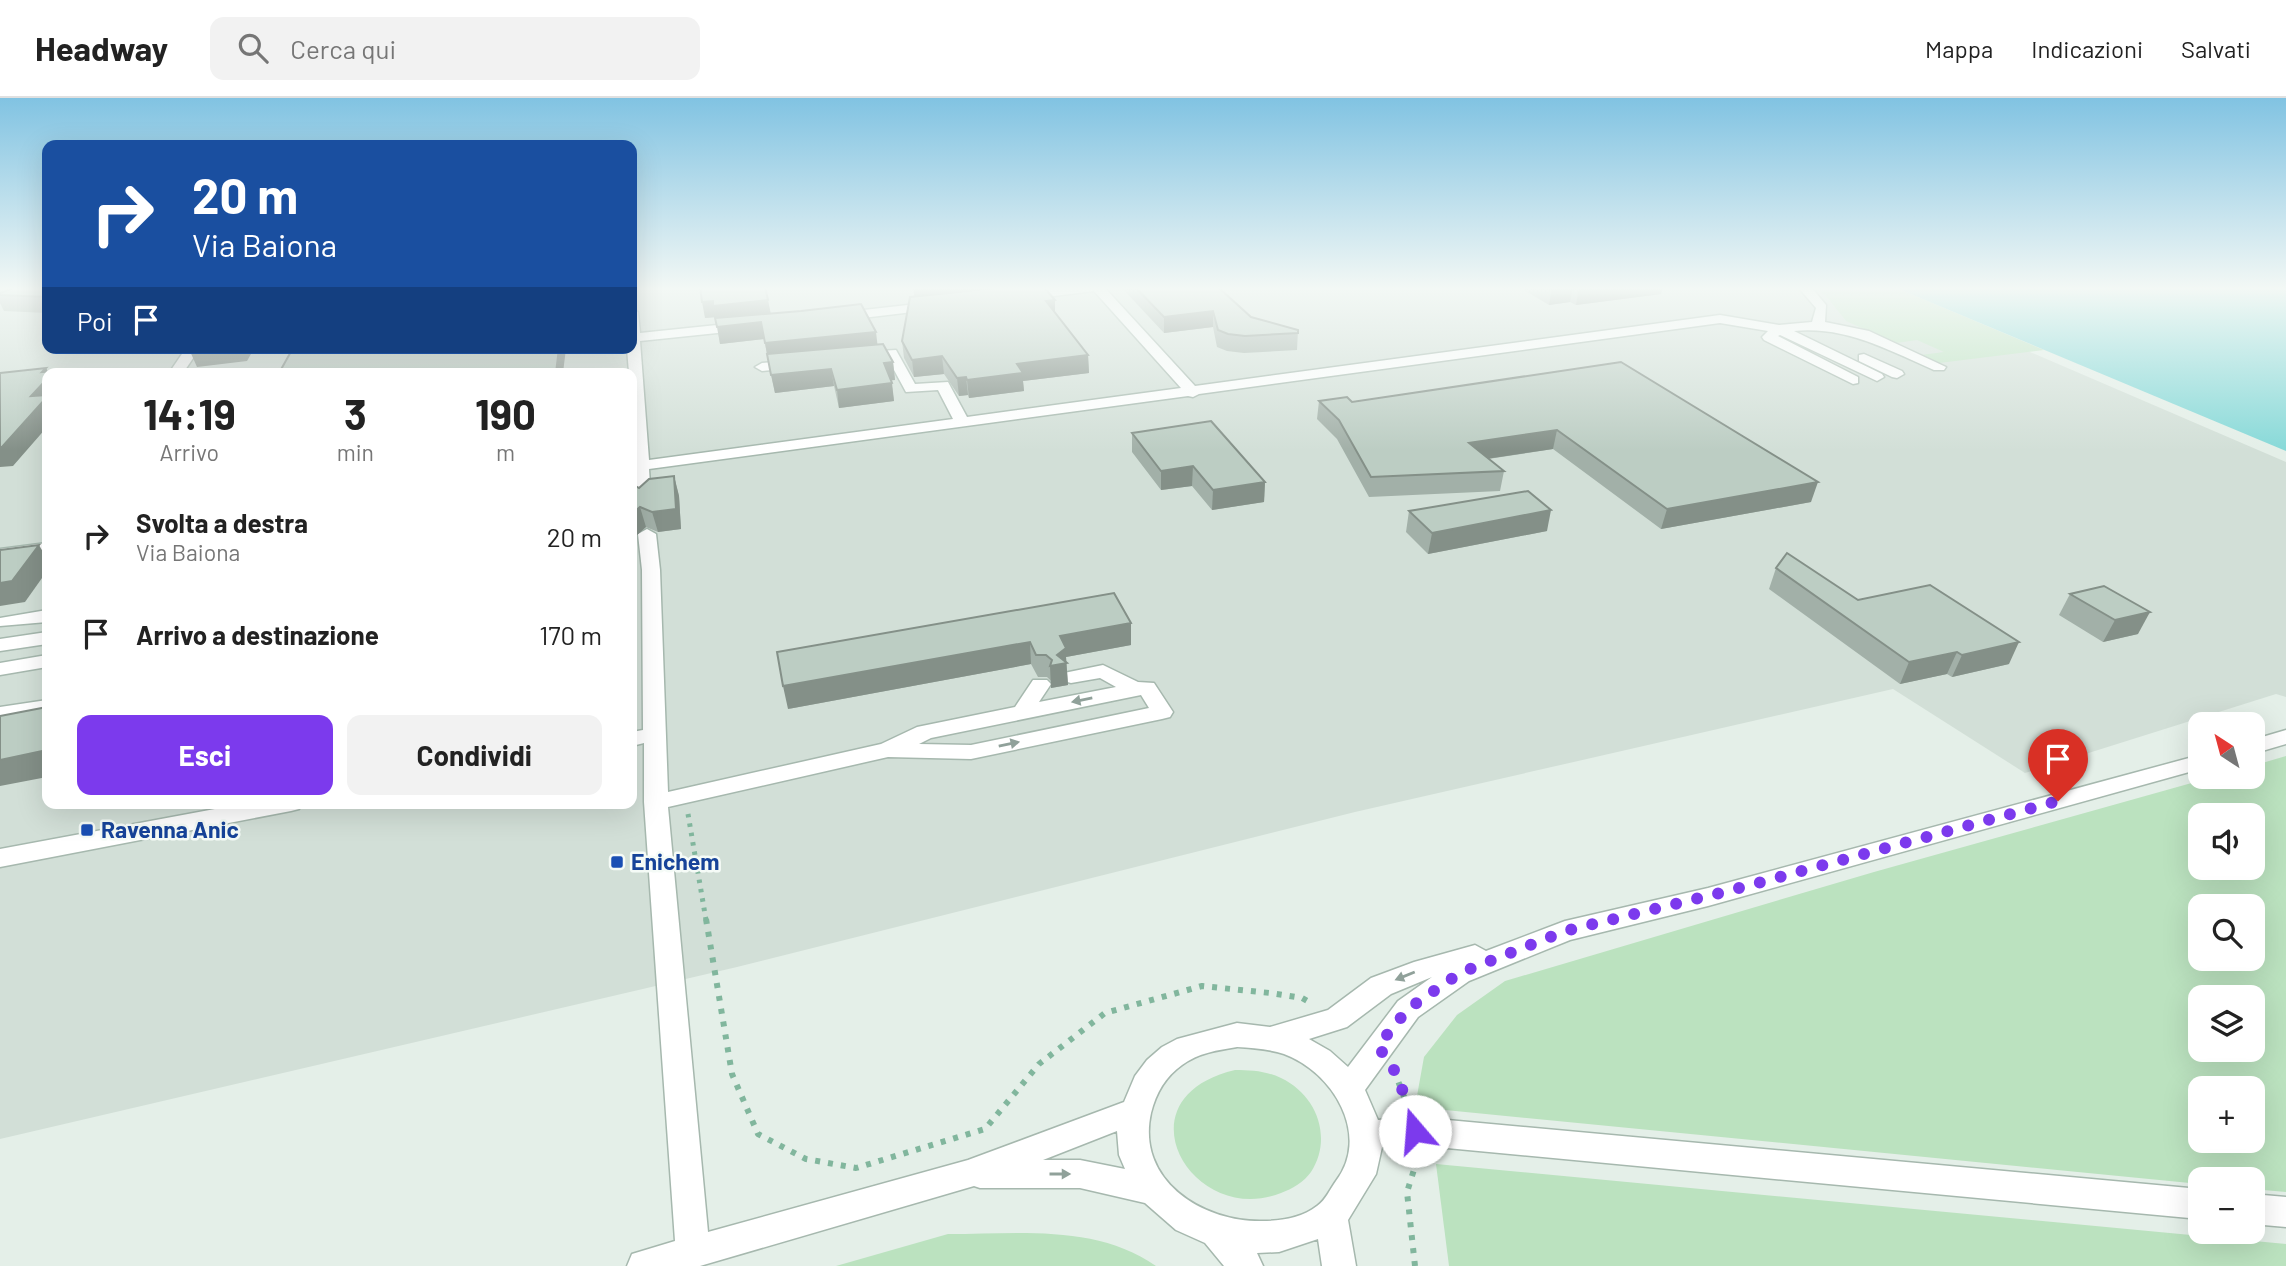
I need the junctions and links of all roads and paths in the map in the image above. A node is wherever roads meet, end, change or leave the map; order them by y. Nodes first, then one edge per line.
1 (1146, 342) edge
2 (1560, 342) edge
3 (1778, 342) edge
4 (1805, 342) edge
5 (1829, 342) edge
6 (1858, 342) edge
7 (1881, 342) edge
8 (840, 359) edge
9 (814, 362) edge
10 (1939, 367) dead end
11 (762, 368) dead end
12 (1922, 370) dead end
13 (1897, 374) dead end
14 (1877, 377) dead end
15 (1853, 380) dead end
16 (1193, 393) junction
17 (963, 423) junction
18 (637, 466) edge
19 (637, 475) edge
20 (643, 501) edge
21 (646, 534) dead end
22 (42, 549) edge
23 (0, 554) edge
24 (42, 617) edge
25 (2, 625) edge
26 (42, 639) edge
27 (0, 645) edge
28 (42, 663) edge
29 (0, 669) edge
30 (1071, 677) dead end
31 (1040, 684) dead end
32 (1136, 690) junction
33 (42, 707) edge
34 (1022, 713) junction
35 (0, 714) edge
36 (644, 737) edge
37 (2286, 737) edge
38 (2265, 743) edge
39 (888, 750) junction
40 (2188, 765) edge
41 (685, 795) junction
42 (656, 802) junction
43 (259, 809) edge
44 (0, 858) edge
45 (1565, 931) junction
46 (1337, 1019) junction
47 (1273, 1038) junction
48 (1378, 1046) junction
49 (1349, 1088) junction
50 (1134, 1111) junction
51 (1415, 1131) junction
52 (1367, 1135) junction
53 (968, 1174) junction
54 (1153, 1190) junction
55 (2188, 1203) edge
56 (2265, 1210) edge
57 (2286, 1212) edge
58 (1331, 1216) junction
59 (1217, 1233) junction
60 (692, 1251) junction
61 (644, 1266) edge
62 (1246, 1266) edge
63 (1339, 1266) edge
64 (1415, 1266) edge

1 - 16 street
2 - 16 street
3 - 15 street
4 - 14 street
5 - 13 street
6 - 12 street
7 - 10 street
8 - 17 street
9 - 11 street
16 - 17 street
17 - 18 street
19 - 20 street
21 - 36 street
22 - 23 street
24 - 25 street
26 - 27 street
28 - 29 street
30 - 32 street
31 - 34 street
32 -> 34 street
39 -> 32 street
33 - 35 street
34 - 39 street
36 - 42 street
37 - 38 street
39 - 41 street
40 - 45 street
41 - 42 street
41 - 46 path
42 - 60 street
43 - 44 street
45 -> 46 street
45 - 48 street
46 - 47 street
47 - 49 street
47 - 50 street
48 - 49 street
48 - 51 path
49 - 52 street
50 - 53 street
50 - 54 street
51 - 52 street
51 - 55 street
51 - 64 path
52 - 58 street
53 -> 54 street
53 - 60 street
54 - 59 street
56 - 57 street
58 - 59 street
58 - 63 street
59 - 62 street
60 - 61 street

